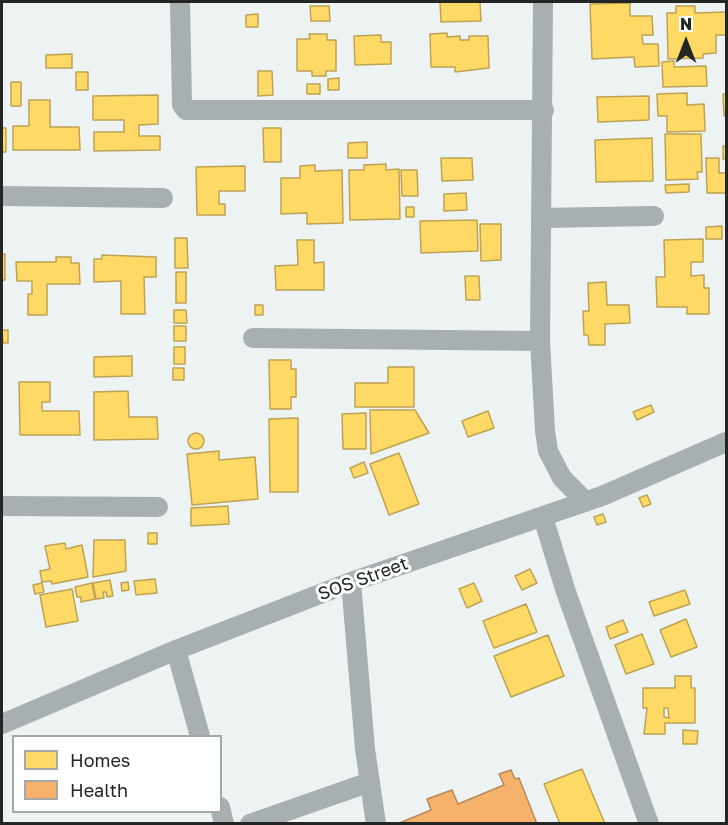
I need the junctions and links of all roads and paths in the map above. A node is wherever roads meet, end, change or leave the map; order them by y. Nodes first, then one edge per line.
1 (180, 2) edge
2 (543, 2) edge
3 (544, 110) junction
4 (2, 196) edge
5 (163, 198) dead end
6 (654, 216) dead end
7 (542, 218) junction
8 (253, 338) dead end
9 (540, 341) junction
10 (726, 442) edge
11 (586, 502) junction
12 (2, 506) edge
13 (158, 507) dead end
14 (543, 517) junction
15 (351, 582) junction
16 (176, 650) junction
17 (2, 724) edge
18 (200, 735) edge
19 (370, 782) junction
20 (250, 824) edge
21 (376, 824) edge
22 (649, 824) edge

1 - 3 street
2 - 3 street
3 - 7 street
4 - 5 street
6 - 7 street
7 - 9 street
8 - 9 street
9 - 11 street
10 - 11 street, SOS Street
11 - 14 street, SOS Street
12 - 13 street
14 - 15 street, SOS Street
14 - 22 street
15 - 16 street, SOS Street
15 - 19 street
16 - 17 street, SOS Street
16 - 18 street
19 - 20 street
19 - 21 street

